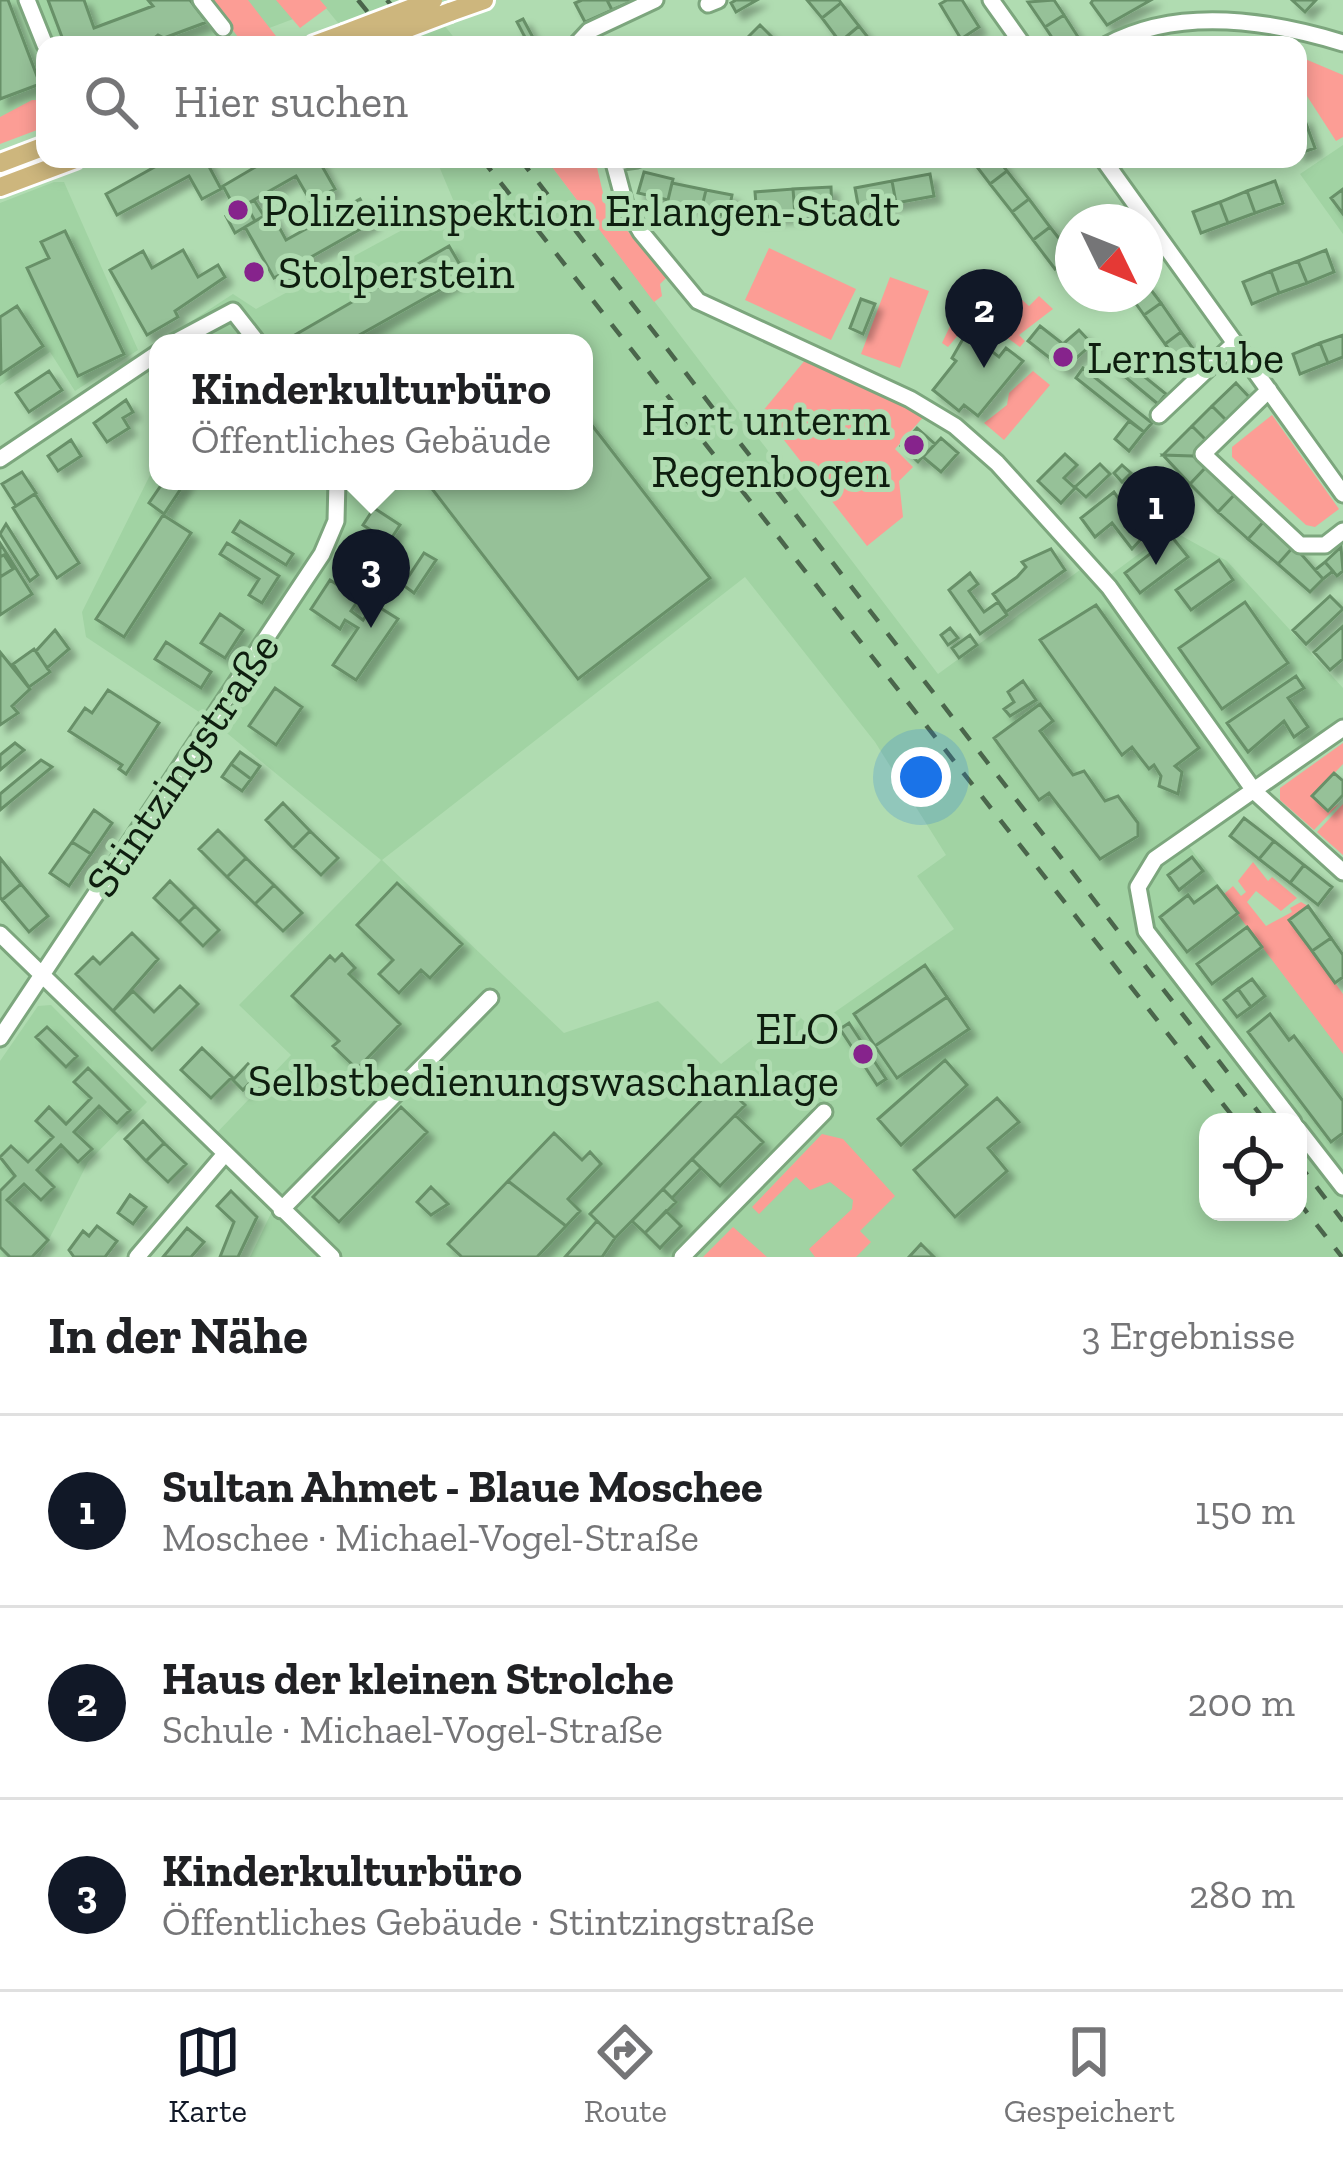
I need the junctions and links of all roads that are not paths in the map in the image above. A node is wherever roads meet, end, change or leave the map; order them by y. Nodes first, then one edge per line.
1 (28, 0) edge
2 (201, 0) edge
3 (433, 0) edge
4 (484, 0) edge
5 (655, 0) edge
6 (991, 0) edge
7 (223, 28) dead end
8 (42, 36) edge
9 (339, 36) edge
10 (387, 36) edge
11 (584, 36) edge
12 (1016, 36) edge
13 (1133, 36) edge
14 (1343, 43) edge
15 (36, 149) edge
16 (0, 163) edge
17 (51, 168) edge
18 (616, 168) edge
19 (1109, 168) edge
20 (0, 187) edge
21 (187, 334) edge
22 (252, 334) edge
23 (1235, 343) junction
24 (149, 359) edge
25 (1269, 390) junction
26 (1160, 415) dead end
27 (0, 459) edge
28 (337, 490) edge
29 (1343, 494) edge
30 (1343, 531) edge
31 (1343, 728) edge
32 (1255, 792) junction
33 (1343, 872) edge
34 (0, 934) edge
35 (41, 976) junction
36 (490, 998) dead end
37 (0, 1038) edge
38 (824, 1112) dead end
39 (1287, 1113) edge
40 (1307, 1140) edge
41 (224, 1155) junction
42 (1343, 1187) edge
43 (281, 1210) junction
44 (136, 1257) edge
45 (332, 1257) edge
46 (682, 1257) edge

1 - 8 street
2 - 7 street
3 - 9 main road, bridge
4 - 10 main road, bridge
5 - 11 street
6 - 12 street
13 - 14 street
15 - 16 main road
17 - 20 main road
18 - 32 street
19 - 23 street
21 - 22 street
23 - 25 street
23 - 26 street
24 - 27 street
25 - 29 street
25 - 30 street
28 - 35 street, Stintzingstraße
31 - 32 street
32 - 33 street
32 - 39 street
34 - 35 street
35 - 37 street, Stintzingstraße
35 - 41 street
36 - 43 street
38 - 46 street
40 - 42 street
41 - 43 street
41 - 44 street
43 - 45 street

